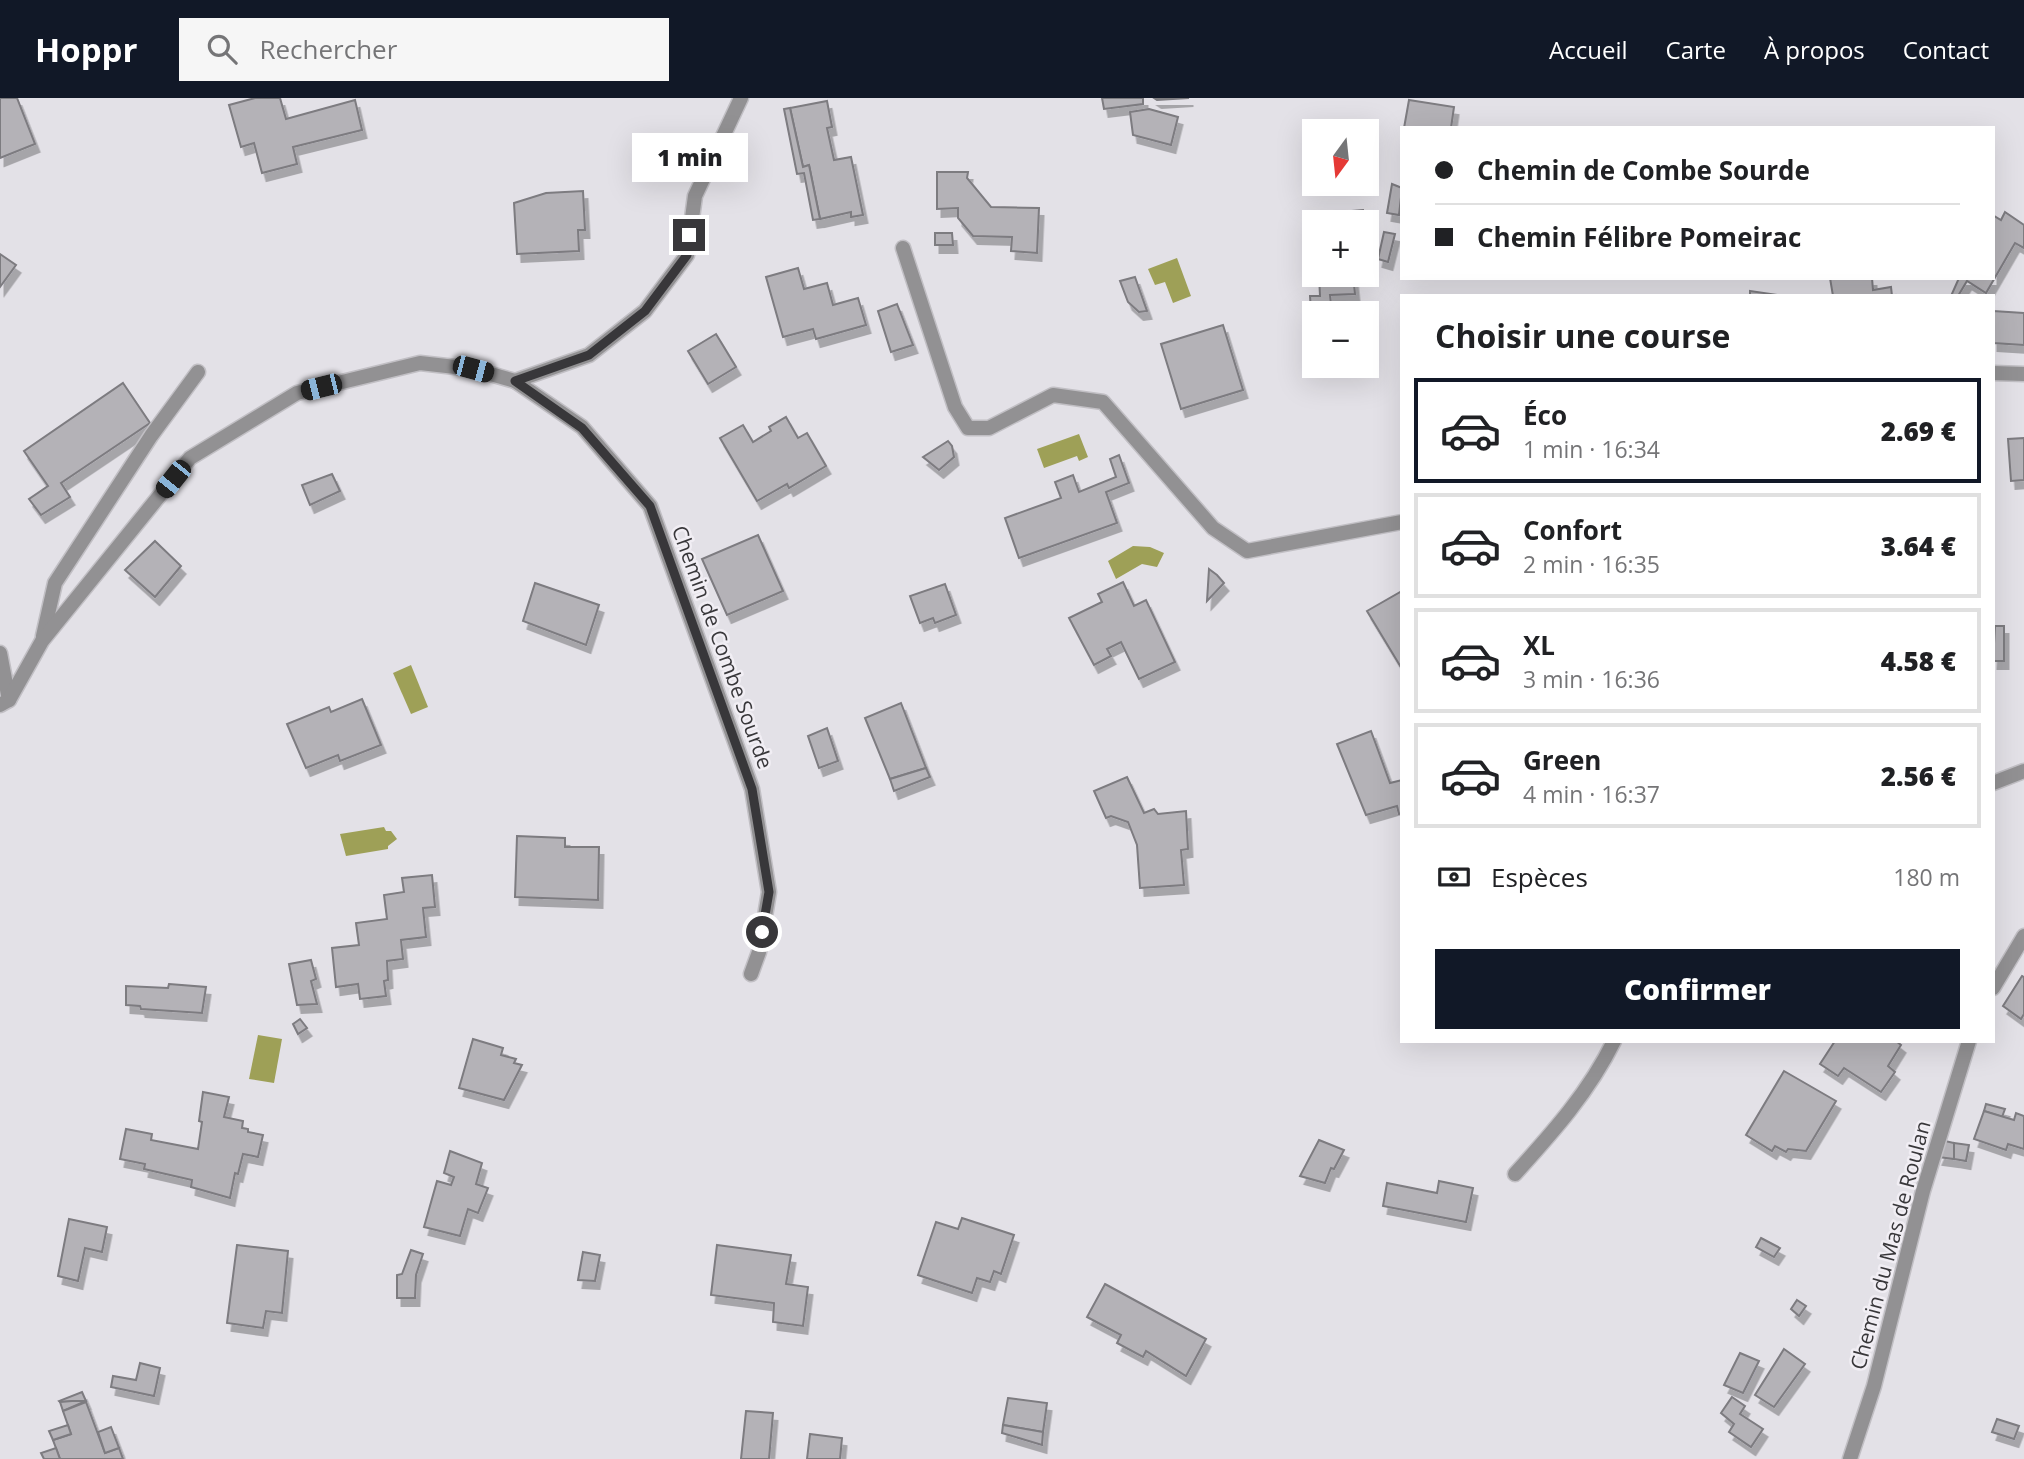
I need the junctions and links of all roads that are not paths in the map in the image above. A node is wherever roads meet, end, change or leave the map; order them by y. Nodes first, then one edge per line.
1 (741, 98) edge
2 (903, 248) dead end
3 (198, 372) dead end
4 (1995, 373) edge
5 (2024, 374) edge
6 (515, 381) junction
7 (1400, 522) edge
8 (42, 641) junction
9 (0, 653) edge
10 (4, 702) edge
11 (2024, 771) edge
12 (1995, 782) edge
13 (2024, 936) edge
14 (751, 974) dead end
15 (1995, 985) edge
16 (1613, 1043) edge
17 (1968, 1043) edge
18 (1516, 1174) dead end
19 (1850, 1459) edge

1 - 6 street
2 - 7 street
3 - 8 street
4 - 5 street
6 - 8 street, Chemin de Combe Sourde
6 - 14 street, Chemin de Combe Sourde
8 - 10 street, Chemin de Combe Sourde
9 - 10 street
11 - 12 street
13 - 15 street
16 - 18 street
17 - 19 street, Chemin du Mas de Roulan

